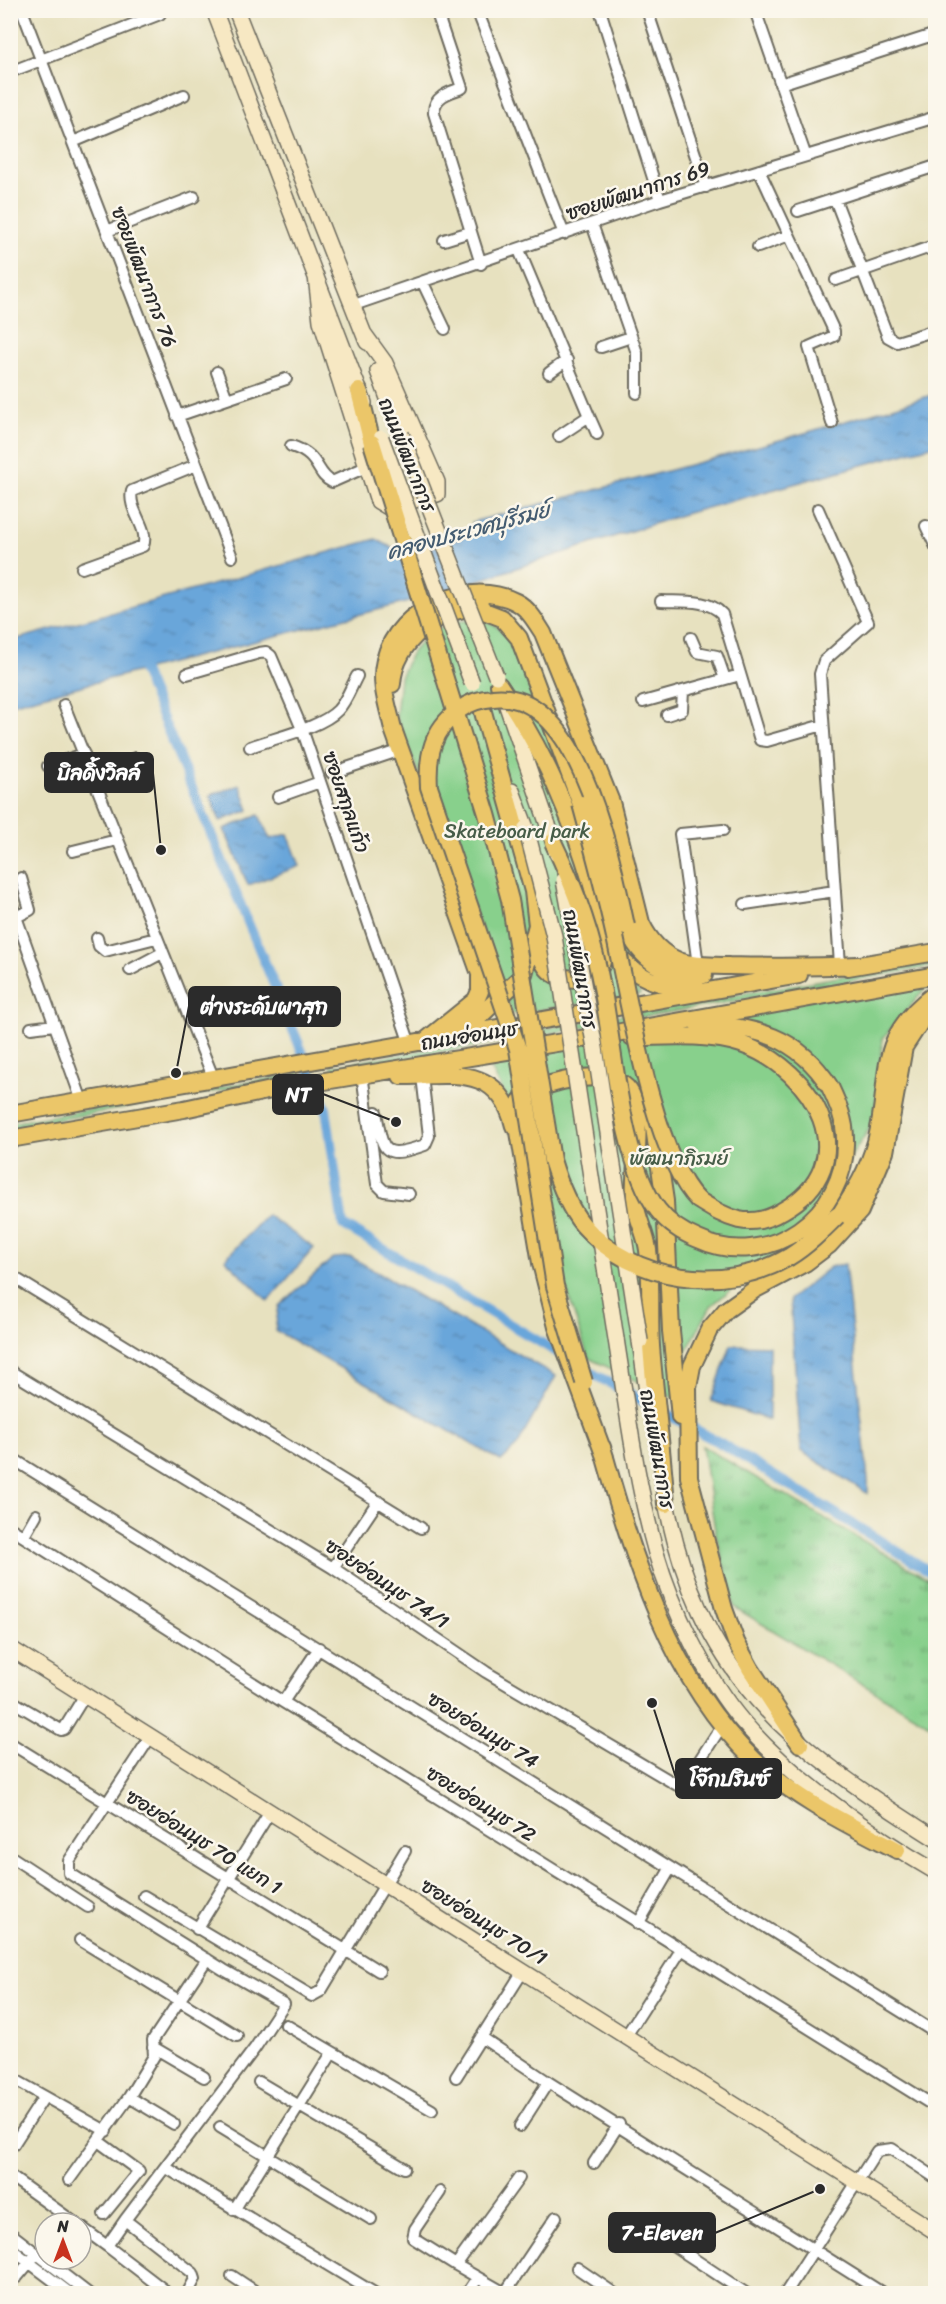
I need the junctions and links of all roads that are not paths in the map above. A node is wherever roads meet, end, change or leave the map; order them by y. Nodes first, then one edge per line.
1 (22, 10) edge
2 (214, 10) edge
3 (236, 10) edge
4 (436, 10) edge
5 (477, 10) edge
6 (600, 10) edge
7 (647, 10) edge
8 (755, 10) edge
9 (160, 14) dead end
10 (936, 34) edge
11 (41, 60) junction
12 (10, 72) edge
13 (780, 84) junction
14 (184, 95) dead end
15 (936, 117) edge
16 (73, 142) junction
17 (805, 154) junction
18 (936, 166) edge
19 (759, 170) junction
20 (706, 187) junction
21 (194, 197) dead end
22 (835, 199) junction
23 (660, 200) junction
24 (798, 212) dead end
25 (592, 224) junction
26 (107, 231) junction
27 (470, 232) junction
28 (564, 234) junction
29 (789, 235) junction
30 (444, 240) dead end
31 (936, 245) edge
32 (758, 247) dead end
33 (519, 250) junction
34 (482, 264) junction
35 (864, 270) junction
36 (316, 276) junction
37 (836, 280) dead end
38 (423, 283) junction
39 (354, 305) junction
40 (445, 329) dead end
41 (936, 330) edge
42 (364, 334) junction
43 (631, 337) junction
44 (601, 347) dead end
45 (567, 360) junction
46 (217, 372) dead end
47 (549, 373) dead end
48 (286, 379) dead end
49 (359, 391) joint
50 (637, 393) dead end
51 (226, 399) junction
52 (177, 416) junction
53 (589, 416) junction
54 (832, 423) dead end
55 (597, 434) dead end
56 (559, 436) dead end
57 (376, 441) junction
58 (291, 446) dead end
59 (196, 465) junction
60 (366, 467) junction
61 (818, 509) dead end
62 (926, 526) dead end
63 (936, 547) edge
64 (232, 557) dead end
65 (82, 568) dead end
66 (661, 601) dead end
67 (476, 608) junction
68 (543, 633) junction
69 (691, 639) dead end
70 (187, 674) dead end
71 (740, 675) junction
72 (357, 676) dead end
73 (725, 679) junction
74 (498, 680) junction
75 (682, 691) junction
76 (643, 702) dead end
77 (64, 705) dead end
78 (483, 712) junction
79 (390, 715) junction
80 (667, 715) dead end
81 (823, 725) junction
82 (302, 729) junction
83 (250, 747) dead end
84 (400, 750) junction
85 (84, 754) junction
86 (135, 758) dead end
87 (48, 766) dead end
88 (332, 773) dead end
89 (93, 779) junction
90 (320, 782) junction
91 (278, 797) dead end
92 (723, 830) dead end
93 (117, 840) junction
94 (553, 842) junction
95 (73, 851) dead end
96 (21, 878) dead end
97 (835, 891) junction
98 (10, 900) edge
99 (745, 904) dead end
100 (16, 917) junction
101 (537, 925) junction
102 (601, 925) junction
103 (97, 938) dead end
104 (156, 938) junction
105 (936, 952) edge
106 (162, 953) junction
107 (698, 965) junction
108 (858, 965) junction
109 (840, 966) junction
110 (130, 970) dead end
111 (784, 973) junction
112 (936, 975) edge
113 (936, 993) edge
114 (936, 1008) edge
115 (54, 1025) junction
116 (645, 1027) junction
117 (31, 1028) dead end
118 (598, 1036) junction
119 (448, 1037) junction
120 (417, 1043) junction
121 (364, 1074) junction
122 (422, 1076) junction
123 (213, 1077) junction
124 (646, 1078) junction
125 (82, 1101) junction
126 (376, 1112) dead end
127 (10, 1114) edge
128 (10, 1139) edge
129 (522, 1156) junction
130 (409, 1194) dead end
131 (10, 1275) edge
132 (10, 1371) edge
133 (580, 1381) junction
134 (651, 1390) junction
135 (683, 1405) junction
136 (10, 1457) edge
137 (378, 1501) junction
138 (666, 1504) joint
139 (36, 1515) dead end
140 (10, 1528) edge
141 (421, 1528) dead end
142 (24, 1536) junction
143 (333, 1568) junction
144 (319, 1648) junction
145 (13, 1655) edge
146 (85, 1695) junction
147 (10, 1700) edge
148 (283, 1702) junction
149 (723, 1724) junction
150 (151, 1736) junction
151 (10, 1743) edge
152 (800, 1744) junction
153 (108, 1804) junction
154 (270, 1812) junction
155 (936, 1839) edge
156 (897, 1850) junction
157 (405, 1851) dead end
158 (10, 1856) edge
159 (670, 1869) junction
160 (936, 1872) edge
161 (228, 1878) junction
162 (384, 1884) junction
163 (144, 1896) dead end
164 (88, 1907) dead end
165 (638, 1924) junction
166 (198, 1929) junction
167 (80, 1940) dead end
168 (346, 1950) junction
169 (681, 1950) junction
170 (207, 1959) junction
171 (379, 1971) dead end
172 (523, 1971) junction
173 (179, 2001) junction
174 (286, 2025) dead end
175 (936, 2033) edge
176 (237, 2036) dead end
177 (626, 2036) junction
178 (482, 2037) junction
179 (153, 2047) junction
180 (333, 2053) junction
181 (10, 2077) edge
182 (204, 2077) dead end
183 (456, 2077) dead end
184 (259, 2082) dead end
185 (548, 2082) junction
186 (44, 2097) junction
187 (129, 2097) junction
188 (299, 2106) junction
189 (936, 2108) edge
190 (432, 2110) dead end
191 (174, 2124) dead end
192 (619, 2124) junction
193 (520, 2126) dead end
194 (220, 2127) dead end
195 (106, 2131) junction
196 (98, 2141) junction
197 (13, 2145) dead end
198 (267, 2157) junction
199 (594, 2163) dead end
200 (165, 2167) junction
201 (405, 2168) dead end
202 (10, 2176) edge
203 (519, 2178) dead end
204 (936, 2178) edge
205 (69, 2180) dead end
206 (857, 2181) junction
207 (440, 2192) dead end
208 (234, 2210) junction
209 (58, 2211) edge
210 (104, 2214) dead end
211 (556, 2217) dead end
212 (371, 2219) dead end
213 (125, 2220) junction
214 (638, 2222) dead end
215 (936, 2232) edge
216 (10, 2233) edge
217 (93, 2236) edge
218 (107, 2246) junction
219 (10, 2248) edge
220 (814, 2248) junction
221 (33, 2250) edge
222 (33, 2258) edge
223 (29, 2262) junction
224 (456, 2265) junction
225 (577, 2268) dead end
226 (60, 2271) edge
227 (232, 2276) dead end
228 (17, 2277) dead end
229 (477, 2279) junction
230 (163, 2289) dead end
231 (361, 2290) edge
232 (71, 2294) edge
233 (89, 2294) edge
234 (187, 2294) edge
235 (259, 2294) edge
236 (376, 2294) edge
237 (468, 2294) edge
238 (615, 2294) edge
239 (747, 2294) edge
240 (785, 2294) edge
241 (884, 2294) edge

1 - 11 street, ซอยพัฒนาการ 76
2 - 36 main road, ถนนพัฒนาการ
3 - 39 main road, ถนนพัฒนาการ
4 - 27 street
5 - 28 street
6 - 23 street
7 - 20 street
8 - 13 street
9 - 11 street
10 - 13 street
11 - 12 street
11 - 16 street, ซอยพัฒนาการ 76
13 - 17 street
14 - 16 street
15 - 17 street, ซอยพัฒนาการ 69
16 - 26 street, ซอยพัฒนาการ 76
17 - 19 street, ซอยพัฒนาการ 69
18 - 22 street
19 - 20 street, ซอยพัฒนาการ 69
19 - 29 street
20 - 23 street, ซอยพัฒนาการ 69
21 - 26 street
22 - 24 street
22 - 35 street
23 - 25 street, ซอยพัฒนาการ 69
25 - 28 street, ซอยพัฒนาการ 69
25 - 43 street
26 - 52 street, ซอยพัฒนาการ 76
27 - 30 street
27 - 34 street
28 - 33 street, ซอยพัฒนาการ 69
29 - 32 street
29 - 54 street
31 - 35 street
33 - 34 street, ซอยพัฒนาการ 69
33 - 45 street
34 - 38 street, ซอยพัฒนาการ 69
35 - 37 street
35 - 41 street
36 - 49 main road, ถนนพัฒนาการ
36 - 60 main road
38 - 39 street, ซอยพัฒนาการ 69
38 - 40 street
39 - 42 main road, ถนนพัฒนาการ
42 - 60 main road
42 - 74 main road, ถนนพัฒนาการ, bridge
43 - 44 street
43 - 50 street
45 - 47 street
45 - 53 street
46 - 51 street
48 - 51 street
49 - 57 main road
51 - 52 street
52 - 59 street, ซอยพัฒนาการ 76
53 - 55 street
53 - 56 street
57 - 78 main road, ถนนพัฒนาการ, bridge
57 - 113 main road, bridge
58 - 60 street
59 - 64 street, ซอยพัฒนาการ 76
59 - 65 street
61 - 81 street
62 - 63 street
66 - 71 street
67 - 68 main road
67 - 79 main road
67 - 124 main road, bridge
68 - 79 main road
68 - 107 main road
69 - 73 street
70 - 82 street, ซอยสกุลแก้ว
71 - 73 street
71 - 81 street
72 - 82 street
73 - 75 street
74 - 94 main road, ถนนพัฒนาการ, bridge
74 - 102 main road
75 - 76 street
75 - 80 street
77 - 85 street
78 - 101 main road
78 - 156 main road, ถนนพัฒนาการ, bridge
79 - 84 main road
81 - 97 street
82 - 83 street
82 - 90 street, ซอยสกุลแก้ว
84 - 88 street
84 - 120 main road
85 - 87 street
85 - 89 street
86 - 89 street
89 - 93 street
90 - 91 street
90 - 120 street, ซอยสกุลแก้ว
92 - 107 street
93 - 95 street
93 - 104 street
94 - 116 main road, bridge
94 - 134 main road, ถนนพัฒนาการ, bridge
96 - 100 street
97 - 99 street
97 - 109 street
98 - 100 street
100 - 115 street
101 - 102 main road
101 - 119 main road
102 - 111 main road
103 - 104 street
104 - 106 street
105 - 108 main road, ถนนอ่อนนุช
106 - 110 street
106 - 123 street
107 - 111 main road
108 - 109 main road
108 - 111 main road, ถนนอ่อนนุช
109 - 111 main road
111 - 119 main road, ถนนอ่อนนุช
111 - 133 main road, bridge
112 - 116 main road, ถนนอ่อนนุช
114 - 135 main road
115 - 117 street
115 - 125 street
116 - 118 main road, ถนนอ่อนนุช
118 - 121 main road, ถนนอ่อนนุช
118 - 124 main road, bridge
119 - 120 main road, ถนนอ่อนนุช
120 - 123 main road, ถนนอ่อนนุช
121 - 122 main road
121 - 128 main road, ถนนอ่อนนุช
121 - 130 street
122 - 126 street
122 - 129 main road
123 - 125 main road, ถนนอ่อนนุช
124 - 135 main road, bridge
125 - 127 main road, ถนนอ่อนนุช
129 - 133 main road
129 - 134 main road
131 - 137 street
132 - 143 street, ซอยอ่อนนุช 74/1
133 - 149 main road
134 - 138 main road
135 - 152 main road
136 - 144 street, ซอยอ่อนนุช 74
137 - 141 street
137 - 143 street
138 - 152 main road, ถนนพัฒนาการ
139 - 142 street
140 - 142 street, ซอยอ่อนนุช 72
142 - 148 street, ซอยอ่อนนุช 72
143 - 149 street, ซอยอ่อนนุช 74/1
144 - 148 street
144 - 159 street, ซอยอ่อนนุช 74
145 - 146 main road, ซอยอ่อนนุช 70/1
146 - 147 street
146 - 150 main road, ซอยอ่อนนุช 70/1
148 - 165 street, ซอยอ่อนนุช 72
149 - 156 main road
150 - 153 street
150 - 154 main road, ซอยอ่อนนุช 70/1
151 - 153 street, ซอยอ่อนนุช 70 แยก 1
152 - 155 main road, ถนนพัฒนาการ
153 - 161 street, ซอยอ่อนนุช 70 แยก 1
153 - 170 street
154 - 161 street
154 - 162 main road, ซอยอ่อนนุช 70/1
156 - 160 main road, ถนนพัฒนาการ
157 - 162 street
158 - 164 street
159 - 165 street
159 - 175 street, ซอยอ่อนนุช 74
161 - 166 street
161 - 168 street, ซอยอ่อนนุช 70 แยก 1
162 - 168 street
162 - 172 main road, ซอยอ่อนนุช 70/1
163 - 166 street
165 - 169 street, ซอยอ่อนนุช 72
166 - 168 street
167 - 173 street
168 - 171 street, ซอยอ่อนนุช 70 แยก 1
169 - 177 street
169 - 189 street, ซอยอ่อนนุช 72
170 - 173 street
170 - 200 street
172 - 177 main road, ซอยอ่อนนุช 70/1
172 - 178 street
173 - 176 street
173 - 179 street
174 - 180 street
177 - 206 main road, ซอยอ่อนนุช 70/1
178 - 183 street
178 - 185 street
179 - 182 street
179 - 187 street
180 - 188 street
180 - 190 street
181 - 186 street
184 - 188 street
185 - 192 street
185 - 193 street
186 - 195 street
186 - 197 street
187 - 191 street
187 - 195 street
188 - 198 street
188 - 201 street
192 - 199 street
192 - 220 street
194 - 198 street
195 - 196 street
196 - 205 street
196 - 210 street
198 - 208 street
198 - 212 street
200 - 208 street
200 - 213 street
202 - 209 street
203 - 224 street
204 - 206 street
206 - 215 main road, ซอยอ่อนนุช 70/1
206 - 220 street
207 - 224 street
208 - 231 street
211 - 229 street
213 - 218 street
213 - 234 street
214 - 239 street
216 - 221 street
217 - 218 street
218 - 230 street
219 - 223 street
220 - 240 street
220 - 241 street
222 - 223 street
223 - 228 street
223 - 232 street
224 - 229 street
225 - 238 street
226 - 233 street
227 - 235 street
229 - 237 street
231 - 236 street

